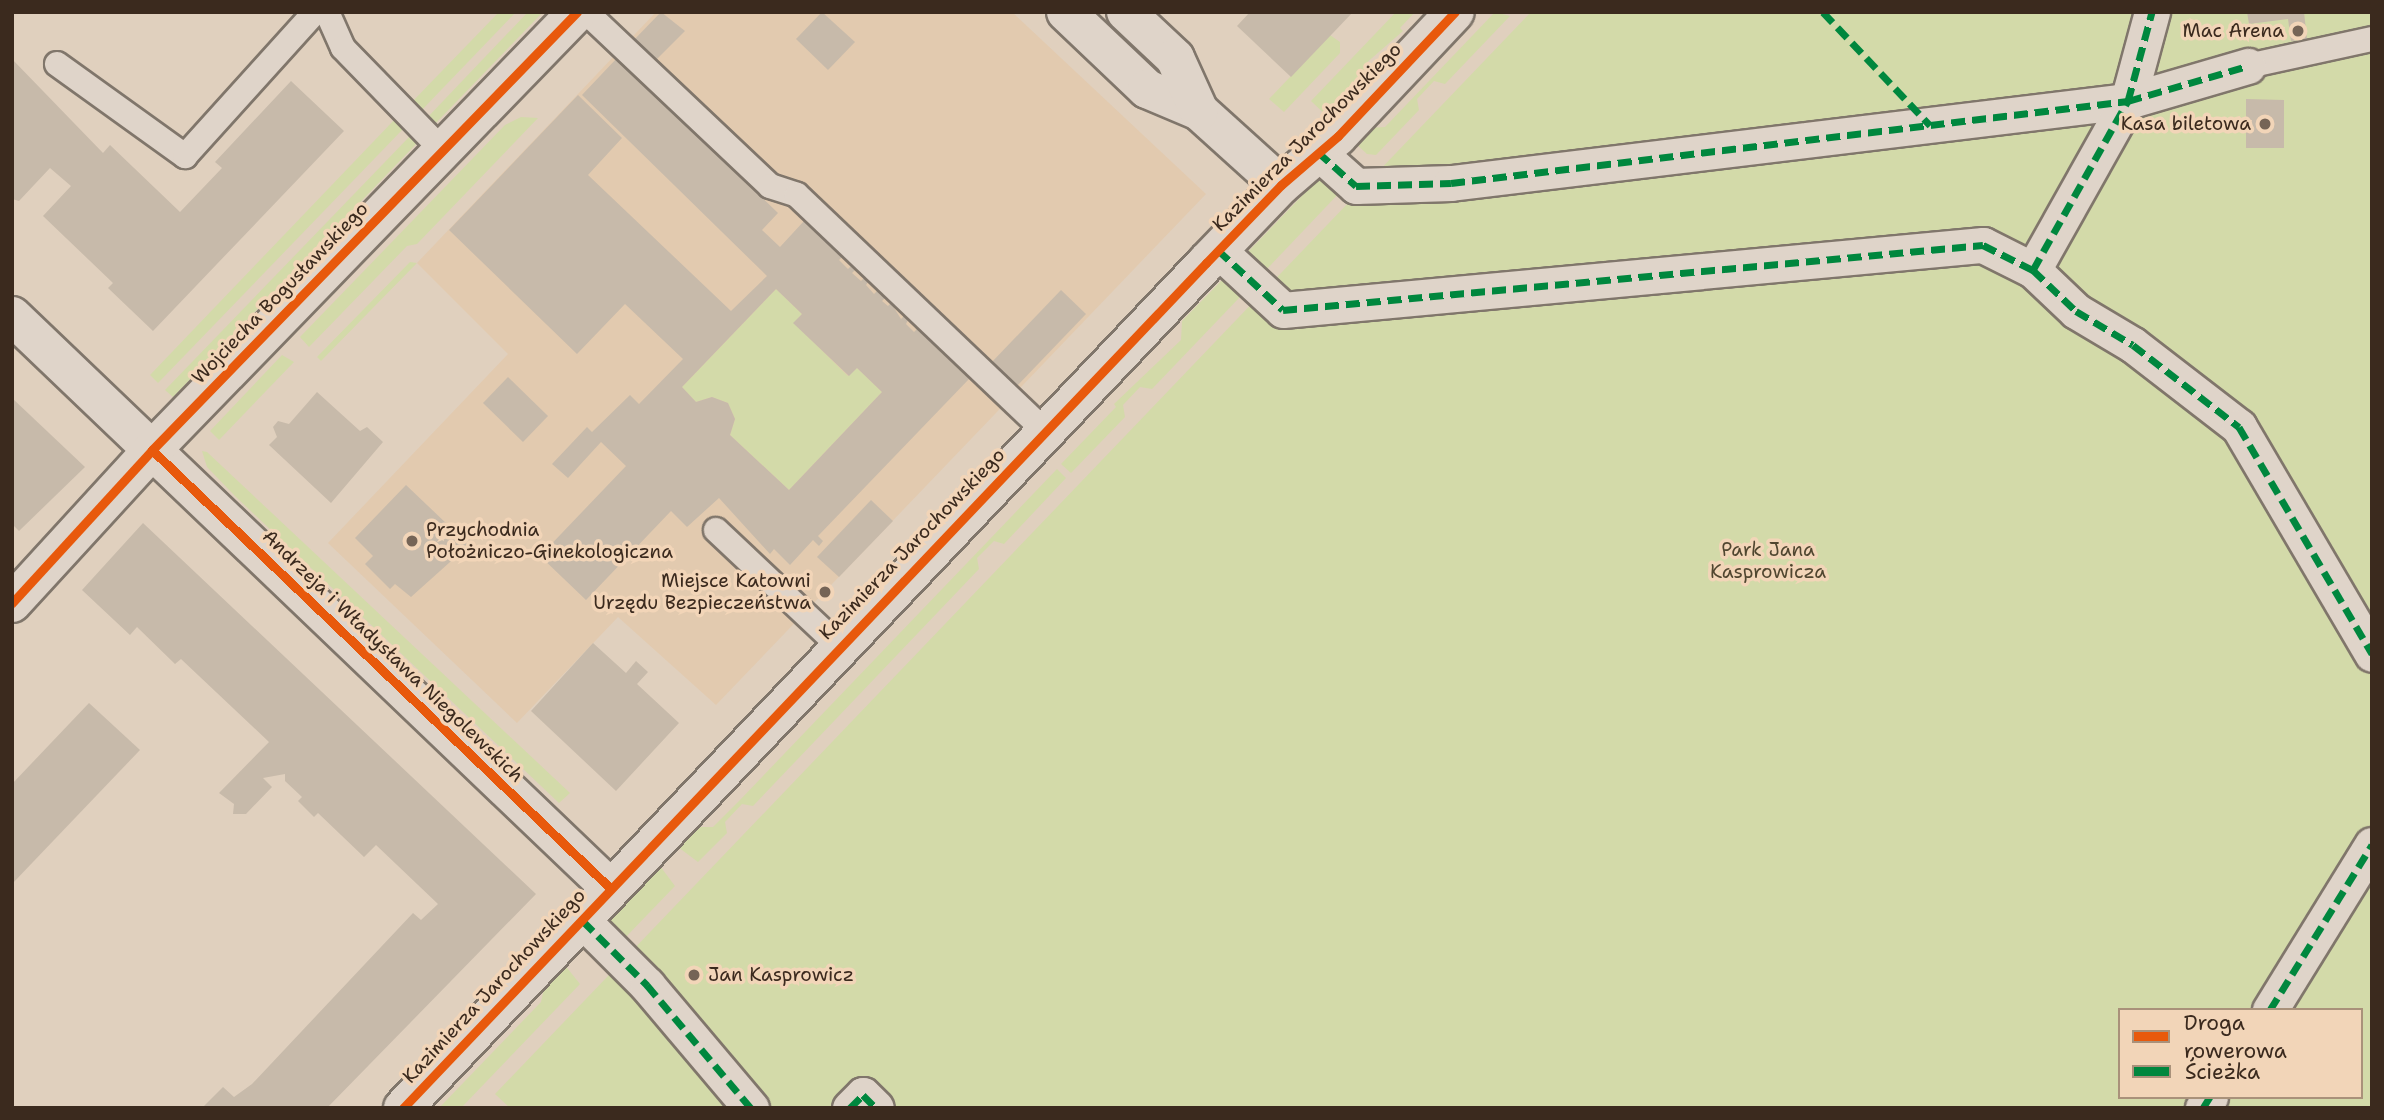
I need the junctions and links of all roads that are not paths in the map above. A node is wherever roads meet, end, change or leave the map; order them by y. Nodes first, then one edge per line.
1 (315, 12) edge
2 (327, 12) edge
3 (578, 12) edge
4 (586, 12) edge
5 (1066, 12) edge
6 (1126, 12) edge
7 (1455, 12) edge
8 (2152, 12) edge
9 (2372, 39) edge
10 (57, 64) dead end
11 (2248, 66) joint
12 (2128, 101) junction
13 (1199, 111) junction
14 (443, 151) junction
15 (1318, 152) junction
16 (1281, 185) junction
17 (1218, 250) junction
18 (2033, 270) junction
19 (12, 316) edge
20 (1045, 431) junction
21 (152, 450) junction
22 (716, 530) dead end
23 (12, 603) edge
24 (839, 646) junction
25 (2372, 654) edge
26 (2372, 845) edge
27 (609, 887) junction
28 (583, 921) junction
29 (2271, 1008) edge
30 (403, 1108) edge
31 (751, 1108) edge
32 (850, 1108) edge
33 (876, 1108) edge

1 - 10 lane
2 - 14 lane
3 - 14 street, Wojciecha Bogusławskiego
4 - 20 lane
5 - 13 street
6 - 13 street
7 - 15 street, Kazimierza Jarochowskiego
8 - 12 street
9 - 11 lane
11 - 12 street
12 - 15 street
12 - 18 street
13 - 16 street
14 - 21 street, Wojciecha Bogusławskiego
15 - 16 street, Kazimierza Jarochowskiego
16 - 17 street, Kazimierza Jarochowskiego
17 - 18 street
17 - 20 street, Kazimierza Jarochowskiego
18 - 25 street
19 - 21 street, Andrzeja i Władysława Niegolewskich
20 - 24 street, Kazimierza Jarochowskiego
21 - 23 street, Wojciecha Bogusławskiego
21 - 27 street, Andrzeja i Władysława Niegolewskich
22 - 24 lane
24 - 27 street, Kazimierza Jarochowskiego
26 - 29 street
27 - 28 street, Kazimierza Jarochowskiego
28 - 30 street, Kazimierza Jarochowskiego
28 - 31 street
32 - 33 street

